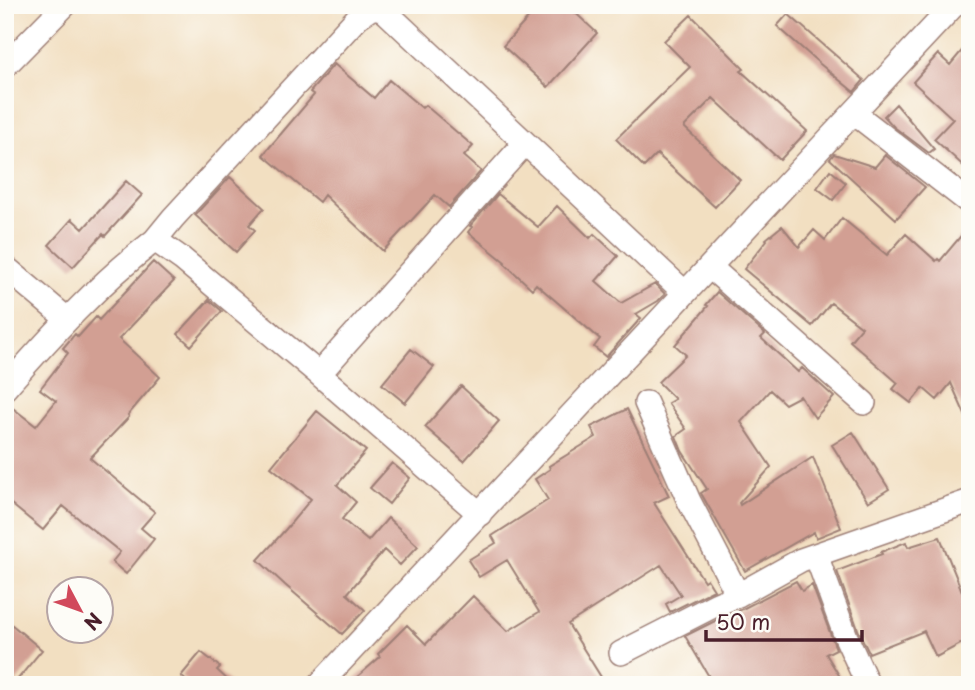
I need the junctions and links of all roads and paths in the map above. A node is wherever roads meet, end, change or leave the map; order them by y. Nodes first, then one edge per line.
1 (65, 5) edge
2 (954, 5) edge
3 (371, 6) edge
4 (5, 66) edge
5 (853, 113) junction
6 (525, 143) junction
7 (970, 203) edge
8 (155, 240) junction
9 (5, 267) edge
10 (710, 267) junction
11 (685, 293) junction
12 (67, 319) junction
13 (318, 374) junction
14 (5, 388) edge
15 (864, 402) dead end
16 (646, 403) dead end
17 (970, 501) edge
18 (480, 513) junction
19 (816, 555) junction
20 (738, 595) junction
21 (621, 653) dead end
22 (318, 685) edge
23 (868, 685) edge

1 - 4 street
2 - 5 street
3 - 6 street
3 - 8 street
5 - 7 street
5 - 10 street
6 - 11 street
6 - 13 street
8 - 12 street
8 - 13 street
9 - 12 street
10 - 11 street
10 - 15 street
11 - 18 street
12 - 14 street
13 - 18 street
16 - 20 street
17 - 19 street
18 - 22 street
19 - 20 street
19 - 23 street
20 - 21 street

